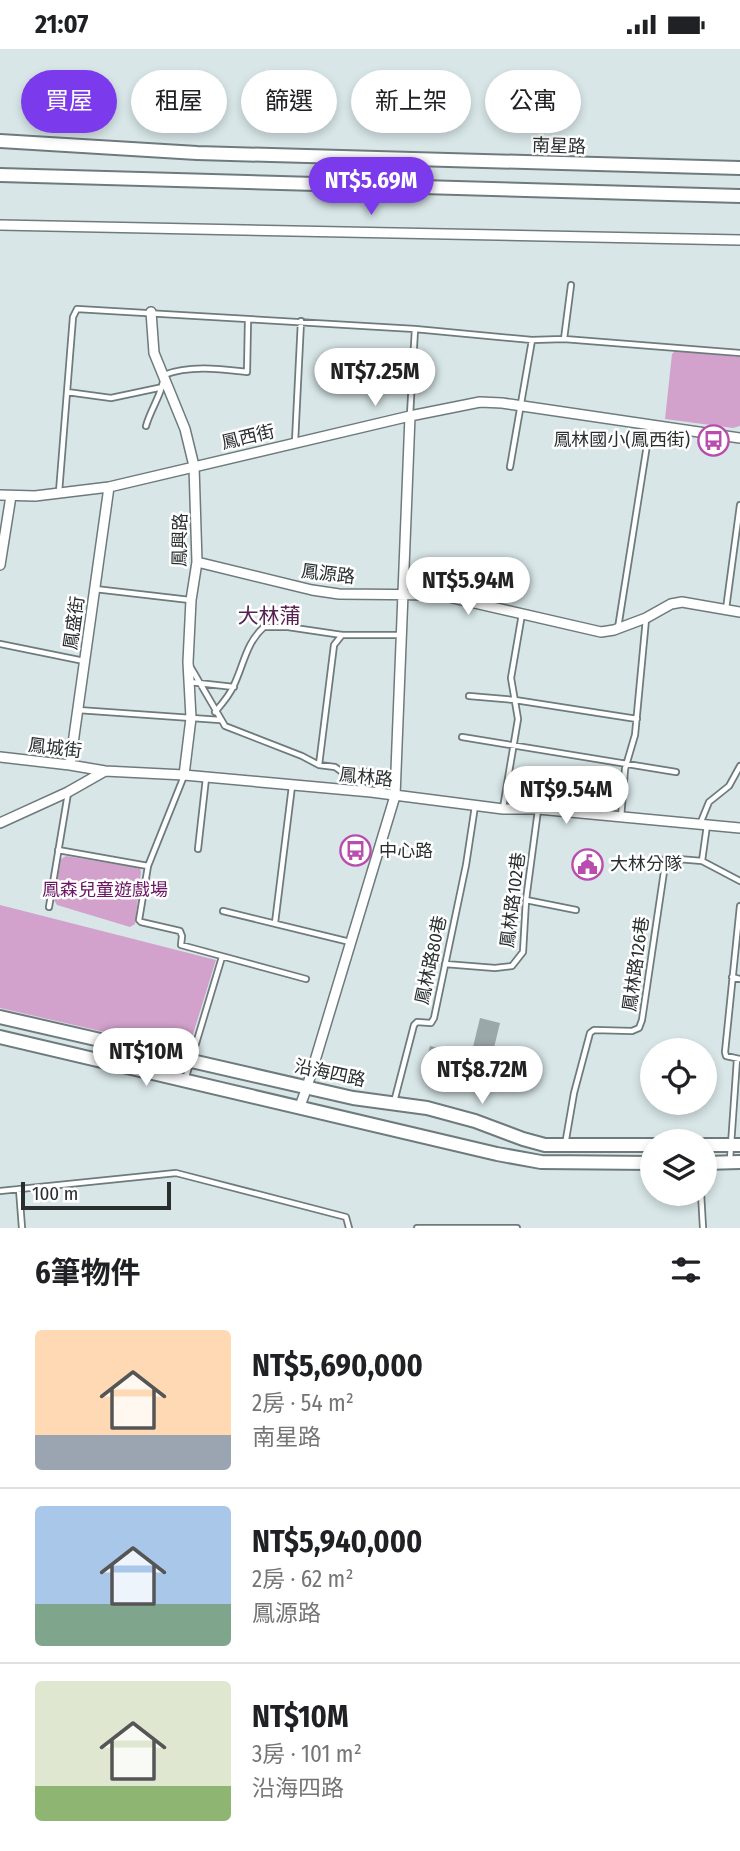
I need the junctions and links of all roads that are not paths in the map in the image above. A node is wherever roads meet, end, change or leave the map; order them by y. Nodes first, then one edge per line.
1 (0, 141) edge
2 (740, 168) edge
3 (0, 175) edge
4 (740, 196) edge
5 (0, 225) edge
6 (740, 240) edge
7 (572, 285) dead end
8 (151, 312) junction
9 (248, 320) junction
10 (301, 321) junction
11 (415, 329) junction
12 (564, 339) junction
13 (532, 340) junction
14 (740, 353) edge
15 (164, 375) junction
16 (163, 387) junction
17 (67, 392) junction
18 (521, 406) junction
19 (410, 416) junction
20 (651, 425) junction
21 (146, 426) dead end
22 (740, 438) edge
23 (295, 442) junction
24 (194, 466) junction
25 (510, 467) dead end
26 (109, 487) junction
27 (59, 493) junction
28 (0, 495) edge
29 (11, 496) junction
30 (740, 505) edge
31 (197, 562) junction
32 (0, 565) edge
33 (95, 589) junction
34 (402, 594) junction
35 (191, 600) junction
36 (726, 609) junction
37 (740, 611) edge
38 (522, 614) junction
39 (646, 618) junction
40 (618, 629) junction
41 (342, 635) junction
42 (401, 635) junction
43 (0, 644) edge
44 (85, 661) junction
45 (188, 662) junction
46 (189, 682) junction
47 (199, 683) junction
48 (234, 687) junction
49 (469, 697) dead end
50 (514, 699) junction
51 (78, 710) junction
52 (215, 712) junction
53 (191, 718) junction
54 (636, 719) junction
55 (221, 720) junction
56 (462, 737) dead end
57 (514, 745) junction
58 (0, 757) edge
59 (626, 764) junction
60 (70, 765) junction
61 (319, 765) junction
62 (740, 766) edge
63 (363, 770) dead end
64 (106, 771) junction
65 (676, 772) dead end
66 (184, 775) junction
67 (206, 777) junction
68 (293, 785) junction
69 (68, 792) junction
70 (370, 792) junction
71 (384, 794) junction
72 (395, 796) junction
73 (475, 806) junction
74 (503, 809) junction
75 (538, 809) junction
76 (621, 817) junction
77 (0, 823) edge
78 (703, 824) junction
79 (740, 828) edge
80 (198, 849) dead end
81 (58, 850) junction
82 (702, 861) junction
83 (148, 866) junction
84 (740, 881) edge
85 (526, 900) junction
86 (740, 906) edge
87 (49, 907) dead end
88 (576, 910) dead end
89 (223, 911) dead end
90 (275, 923) junction
91 (351, 942) junction
92 (222, 957) junction
93 (445, 964) junction
94 (732, 977) junction
95 (306, 979) dead end
96 (740, 979) edge
97 (0, 1017) edge
98 (0, 1037) edge
99 (738, 1059) edge
100 (190, 1060) junction
101 (185, 1080) junction
102 (307, 1087) junction
103 (394, 1103) junction
104 (299, 1106) junction
105 (565, 1145) junction
106 (640, 1145) edge
107 (717, 1145) edge
108 (736, 1145) edge
109 (735, 1162) edge
110 (640, 1163) edge
111 (717, 1163) edge
112 (19, 1189) junction
113 (0, 1191) edge
114 (702, 1206) edge
115 (22, 1228) edge
116 (349, 1228) edge
117 (417, 1228) edge
118 (517, 1228) edge
119 (703, 1228) edge

1 - 2 street, 南星路
3 - 4 street
5 - 6 street
7 - 12 lane
8 - 9 lane
8 - 15 street, 鳳興路
8 - 17 lane
9 - 10 lane
9 - 15 lane
10 - 11 lane
10 - 23 lane
11 - 13 lane
11 - 19 lane
12 - 13 lane
12 - 14 lane
13 - 18 lane
15 - 16 lane
15 - 24 street, 鳳興路
16 - 17 lane
16 - 21 lane
17 - 27 lane
18 - 19 street, 鳳西街
18 - 20 street, 鳳西街
18 - 25 lane
19 - 23 street, 鳳西街
19 - 34 street
20 - 22 street, 鳳西街
20 - 40 lane
23 - 24 street, 鳳西街
24 - 26 street, 鳳西街
24 - 31 street, 鳳興路
26 - 27 street, 鳳西街
26 - 33 street, 鳳盛街
27 - 29 street, 鳳西街
28 - 29 street, 鳳西街
29 - 32 street
30 - 36 lane
31 - 34 street, 鳳源路
31 - 35 street, 鳳興路
33 - 35 lane
33 - 44 street, 鳳盛街
34 - 38 street, 鳳源路
34 - 42 street
35 - 45 street, 鳳興路
36 - 37 street, 鳳源路
36 - 39 street, 鳳源路
38 - 40 street, 鳳源路
38 - 50 lane
39 - 40 street, 鳳源路
39 - 54 lane
41 - 42 lane
41 - 48 lane
41 - 61 lane
42 - 72 street
43 - 44 lane
44 - 51 street, 鳳盛街
45 - 46 street, 鳳興路
45 - 47 lane
46 - 47 lane
46 - 53 street, 鳳興路
47 - 48 lane
47 - 52 lane
48 - 52 lane
49 - 50 lane
50 - 54 lane
50 - 57 lane
51 - 53 lane
51 - 60 street, 鳳盛街
52 - 55 lane
53 - 55 lane
53 - 66 street, 鳳興路
54 - 59 lane
55 - 61 lane
56 - 57 lane
57 - 59 lane
57 - 74 lane
58 - 60 street, 鳳城街
59 - 65 lane
59 - 76 lane
60 - 64 street, 鳳城街
61 - 70 lane
62 - 78 lane
63 - 71 lane
64 - 66 street, 鳳林路
64 - 69 street
66 - 67 street, 鳳林路
66 - 83 lane
67 - 68 street, 鳳林路
67 - 80 lane
68 - 70 street, 鳳林路
68 - 90 lane
69 - 77 street
69 - 81 lane
70 - 71 street, 鳳林路
71 - 72 street, 鳳林路
72 - 73 street, 鳳林路
72 - 91 street
73 - 74 street, 鳳林路
73 - 93 lane, 鳳林路80巷
74 - 75 street, 鳳林路
75 - 76 street, 鳳林路
75 - 85 lane, 鳳林路102巷
76 - 78 street, 鳳林路
78 - 79 street, 鳳林路
78 - 82 lane
81 - 83 lane
81 - 87 lane
82 - 84 lane
82 - 105 lane, 鳳林路126巷
83 - 92 lane
85 - 88 lane
85 - 93 lane, 鳳林路102巷
86 - 94 lane
89 - 90 lane
90 - 91 lane
91 - 102 street
92 - 95 lane
92 - 100 lane
93 - 103 lane, 鳳林路80巷
94 - 96 lane
94 - 99 lane
97 - 100 street, 沿海四路
98 - 101 street
99 - 108 lane
100 - 101 lane
100 - 102 street, 沿海四路
101 - 104 street
102 - 103 street, 沿海四路
102 - 104 street
103 - 105 street, 沿海四路
104 - 110 street
105 - 106 street, 沿海四路
107 - 108 street
108 - 109 lane
109 - 111 street
112 - 113 lane
112 - 115 lane
112 - 116 lane
114 - 119 lane
117 - 118 lane

